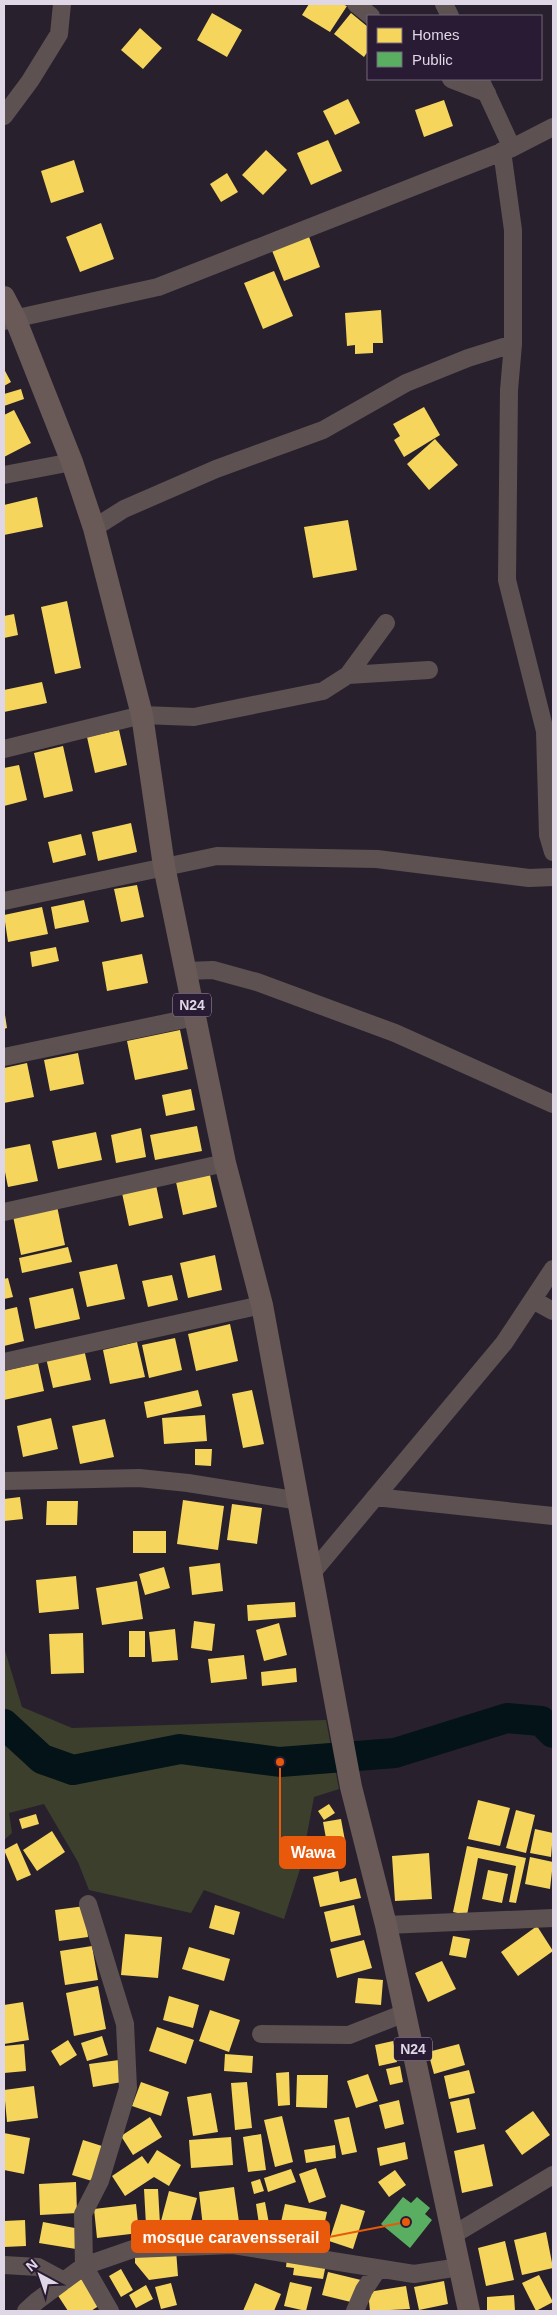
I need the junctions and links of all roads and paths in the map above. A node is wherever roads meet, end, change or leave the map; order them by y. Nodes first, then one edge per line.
1 (62, 4) edge
2 (356, 4) edge
3 (370, 15) edge
4 (456, 80) edge
5 (483, 86) edge
6 (4, 116) edge
7 (553, 126) edge
8 (507, 149) junction
9 (4, 297) edge
10 (9, 320) edge
11 (513, 344) junction
12 (72, 462) junction
13 (4, 475) edge
14 (94, 528) junction
15 (386, 624) dead end
16 (429, 670) dead end
17 (348, 675) junction
18 (142, 715) junction
19 (4, 750) edge
20 (553, 852) edge
21 (164, 866) junction
22 (553, 876) edge
23 (4, 901) edge
24 (185, 971) junction
25 (195, 1017) junction
26 (4, 1057) edge
27 (553, 1104) edge
28 (225, 1163) junction
29 (4, 1212) edge
30 (553, 1269) edge
31 (533, 1300) junction
32 (262, 1305) junction
33 (553, 1310) edge
34 (4, 1362) edge
35 (4, 1481) edge
36 (375, 1497) junction
37 (300, 1501) junction
38 (553, 1516) edge
39 (311, 1574) junction
40 (88, 1904) dead end
41 (553, 1919) edge
42 (386, 1924) junction
43 (405, 2013) junction
44 (261, 2034) dead end
45 (553, 2175) edge
46 (453, 2236) junction
47 (4, 2264) edge
48 (84, 2266) junction
49 (460, 2267) junction
50 (378, 2269) junction
51 (64, 2281) junction
52 (26, 2311) edge
53 (110, 2311) edge
54 (355, 2311) edge
55 (469, 2311) edge

1 - 6 street
2 - 3 street
4 - 5 street
5 - 8 street
7 - 8 street
8 - 10 street
8 - 11 street
9 - 10 main road, N24
10 - 12 main road, N24
11 - 14 street
11 - 20 street
12 - 13 street
12 - 14 main road, N24
14 - 18 main road, N24
15 - 17 street
16 - 17 street
17 - 18 street
18 - 19 street
18 - 21 main road, N24
21 - 22 street
21 - 23 street
21 - 24 main road, N24
24 - 25 main road, N24
24 - 27 street
25 - 26 street
25 - 28 main road, N24
28 - 29 street
28 - 32 main road, N24
30 - 31 street
31 - 33 street
31 - 36 street
32 - 34 street
32 - 37 main road, N24
35 - 37 street
36 - 38 street
36 - 39 street
37 - 39 main road, N24
39 - 42 main road, N24
40 - 48 street
41 - 42 street
42 - 43 main road, N24
43 - 44 street
43 - 46 main road, N24
45 - 46 street
46 - 49 main road, N24
47 - 51 street
48 - 50 street
48 - 51 street
48 - 53 street
49 - 50 street
49 - 55 main road, N24
50 - 54 street
51 - 52 street

